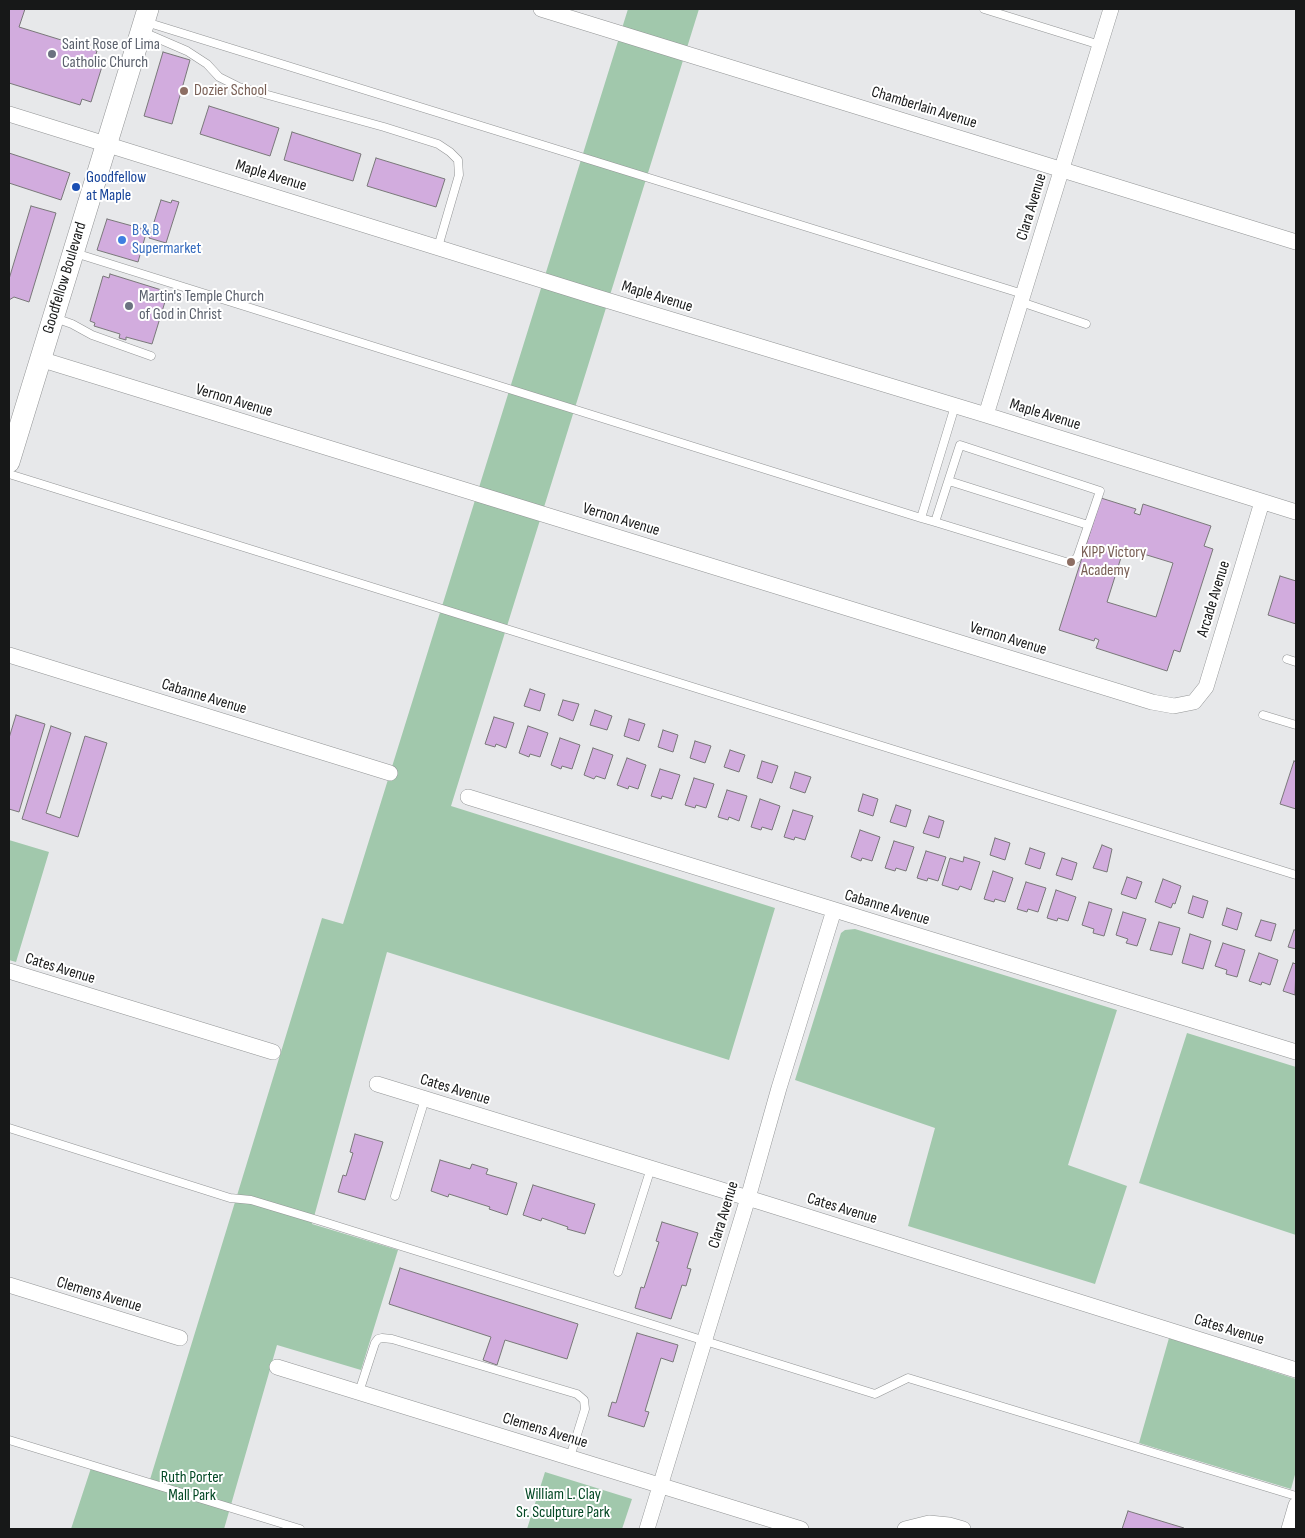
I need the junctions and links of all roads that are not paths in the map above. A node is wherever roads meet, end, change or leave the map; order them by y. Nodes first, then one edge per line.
1 (541, 9) edge
2 (984, 9) edge
3 (1111, 9) edge
4 (144, 20) edge
5 (1100, 44) junction
6 (9, 114) edge
7 (107, 144) junction
8 (1062, 169) junction
9 (1296, 242) edge
10 (438, 247) junction
11 (73, 252) junction
12 (1022, 298) junction
13 (53, 317) junction
14 (1086, 324) dead end
15 (151, 356) dead end
16 (40, 359) junction
17 (955, 406) junction
18 (986, 415) junction
19 (10, 452) edge
20 (9, 474) edge
21 (949, 481) junction
22 (1262, 502) junction
23 (1296, 512) edge
24 (921, 518) junction
25 (935, 522) junction
26 (1088, 525) junction
27 (9, 655) edge
28 (1287, 659) dead end
29 (1296, 662) edge
30 (1194, 702) joint
31 (1263, 715) dead end
32 (1296, 726) edge
33 (390, 773) dead end
34 (468, 797) dead end
35 (1296, 875) edge
36 (834, 910) junction
37 (9, 972) edge
38 (273, 1052) dead end
39 (1296, 1052) edge
40 (377, 1084) dead end
41 (425, 1099) junction
42 (9, 1128) edge
43 (651, 1168) junction
44 (395, 1196) dead end
45 (748, 1198) junction
46 (618, 1272) dead end
47 (9, 1285) edge
48 (180, 1338) dead end
49 (703, 1341) junction
50 (277, 1367) dead end
51 (1296, 1370) edge
52 (359, 1392) junction
53 (9, 1440) edge
54 (570, 1457) junction
55 (660, 1485) junction
56 (1296, 1496) edge
57 (1296, 1505) edge
58 (300, 1529) edge
59 (647, 1529) edge
60 (801, 1529) edge
61 (904, 1529) edge
62 (963, 1529) edge
63 (1289, 1529) edge

1 - 8 street, Chamberlain Avenue
2 - 5 lane
3 - 5 street, Clara Avenue
4 - 7 main road, Goodfellow Boulevard
4 - 10 lane
4 - 12 lane
5 - 8 street, Clara Avenue
6 - 7 street, Maple Avenue
7 - 10 street, Maple Avenue
7 - 11 main road, Goodfellow Boulevard
8 - 9 street, Chamberlain Avenue
8 - 12 street, Clara Avenue
10 - 17 street, Maple Avenue
11 - 13 main road, Goodfellow Boulevard
11 - 24 lane
12 - 14 lane
12 - 18 street, Clara Avenue
13 - 15 lane
13 - 16 main road, Goodfellow Boulevard
16 - 19 main road, Goodfellow Boulevard
16 - 30 street, Vernon Avenue
17 - 18 street, Maple Avenue
17 - 24 lane
18 - 22 street, Maple Avenue
20 - 35 lane
21 - 25 lane
21 - 26 lane
21 - 26 lane
22 - 23 street, Maple Avenue
22 - 30 street, Arcade Avenue
24 - 25 lane
25 - 26 lane
27 - 33 street, Cabanne Avenue
28 - 29 lane
31 - 32 lane
34 - 36 street, Cabanne Avenue
36 - 39 street, Cabanne Avenue
36 - 45 street, Clara Avenue
37 - 38 street, Cates Avenue
40 - 41 street, Cates Avenue
41 - 43 street, Cates Avenue
41 - 44 lane
42 - 49 lane
43 - 45 street, Cates Avenue
43 - 46 lane
45 - 49 street, Clara Avenue
45 - 51 street, Cates Avenue
47 - 48 street, Clemens Avenue
49 - 55 street, Clara Avenue
49 - 56 lane
50 - 52 street, Clemens Avenue
52 - 54 street, Clemens Avenue
52 - 54 lane
53 - 58 lane
54 - 55 street, Clemens Avenue
55 - 59 street, Clara Avenue
55 - 60 street, Clemens Avenue
57 - 63 street
61 - 62 street

